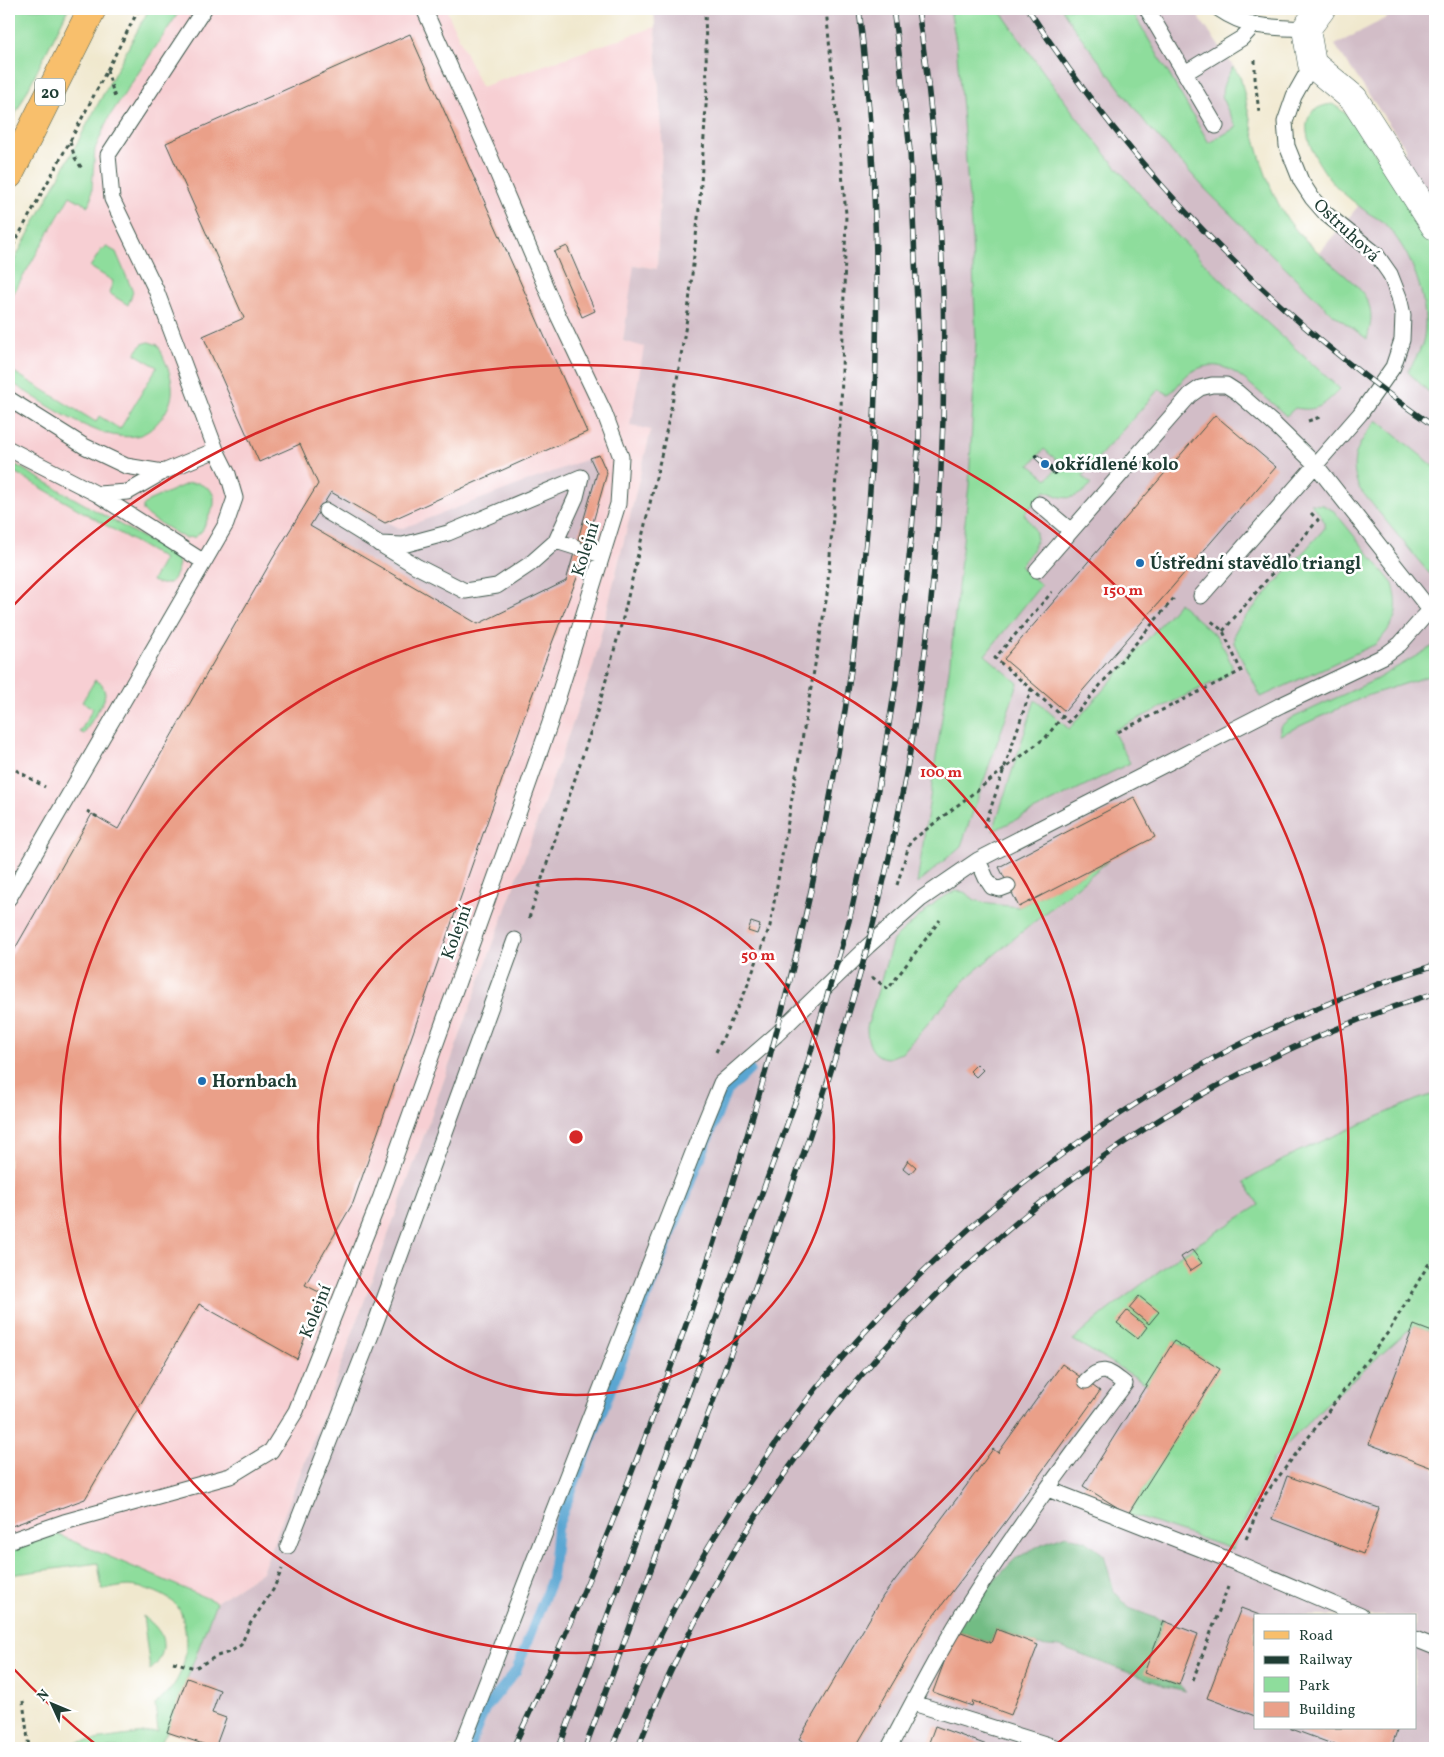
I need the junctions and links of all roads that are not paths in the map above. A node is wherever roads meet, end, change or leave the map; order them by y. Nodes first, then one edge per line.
1 (92, 9) edge
2 (204, 9) edge
3 (424, 9) edge
4 (1147, 9) edge
5 (1219, 9) edge
6 (1314, 19) edge
7 (1254, 25) junction
8 (1312, 64) junction
9 (1185, 73) junction
10 (1216, 126) dead end
11 (9, 175) edge
12 (1435, 226) edge
13 (9, 399) edge
14 (9, 449) edge
15 (216, 450) junction
16 (1315, 464) junction
17 (163, 472) junction
18 (97, 494) junction
19 (1039, 504) dead end
20 (326, 511) dead end
21 (1071, 531) junction
22 (556, 541) junction
23 (379, 544) junction
24 (602, 555) junction
25 (204, 562) junction
26 (1037, 570) dead end
27 (1201, 596) dead end
28 (1432, 609) edge
29 (978, 860) junction
30 (1008, 886) dead end
31 (9, 898) edge
32 (516, 940) dead end
33 (1086, 1381) dead end
34 (1048, 1489) junction
35 (9, 1541) edge
36 (288, 1546) road end
37 (1355, 1614) edge
38 (1416, 1639) edge
39 (1435, 1648) edge
40 (912, 1703) junction
41 (461, 1748) edge
42 (889, 1748) edge
43 (1058, 1748) edge

1 - 11 main road, 20
2 - 15 lane
3 - 24 lane, Kolejní
4 - 9 lane
5 - 7 lane
6 - 7 lane
6 - 8 street
7 - 9 lane
8 - 12 street
8 - 16 lane, Ostruhová
9 - 10 lane
13 - 17 lane
14 - 18 lane
15 - 17 lane
15 - 25 lane
16 - 21 lane
16 - 27 lane, Ostruhová
16 - 28 lane
17 - 18 lane
18 - 25 lane
19 - 21 lane
20 - 23 lane
21 - 26 lane
22 - 23 lane
22 - 23 lane
22 - 24 lane
24 - 35 lane, Kolejní
25 - 31 lane
28 - 29 lane
29 - 30 lane
29 - 41 lane
32 - 36 lane
33 - 34 lane
34 - 37 lane
34 - 40 lane
38 - 39 lane
40 - 42 lane
40 - 43 lane

